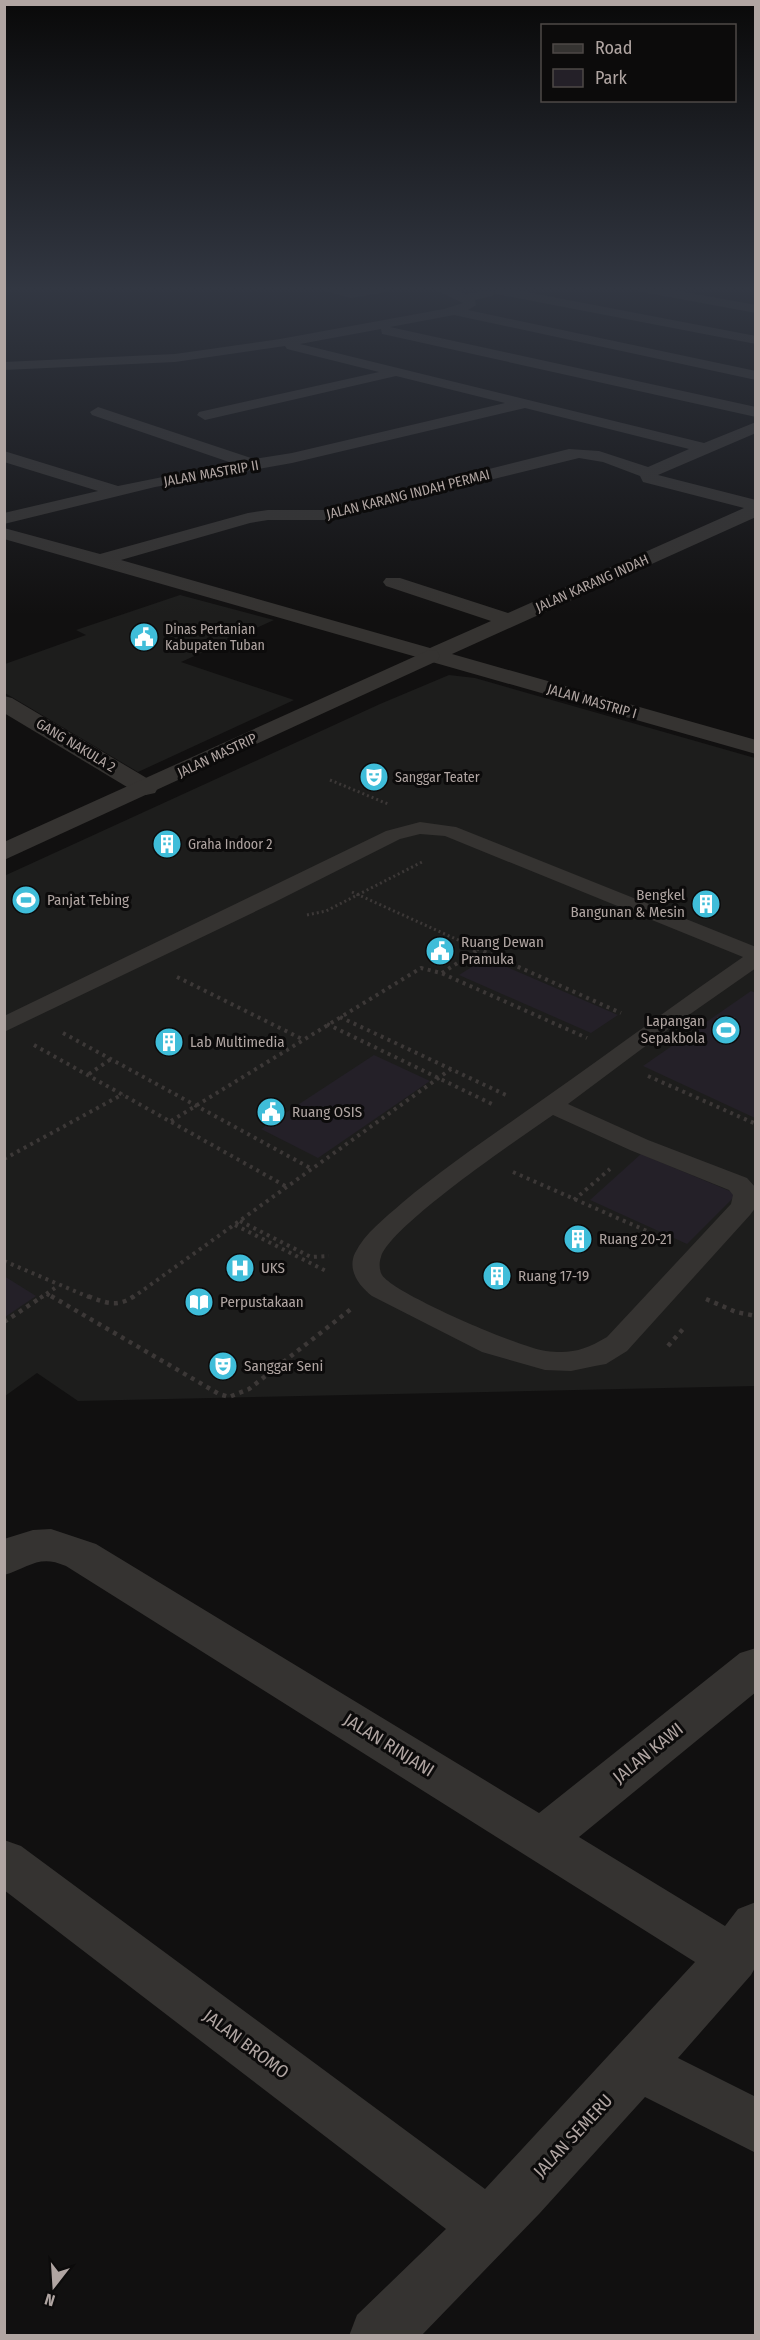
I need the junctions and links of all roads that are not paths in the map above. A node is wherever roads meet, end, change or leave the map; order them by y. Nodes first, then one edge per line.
1 (284, 397) edge
2 (496, 397) edge
3 (689, 397) edge
4 (523, 404) junction
5 (98, 412) dead end
6 (756, 412) edge
7 (205, 415) dead end
8 (756, 427) edge
9 (704, 448) junction
10 (4, 456) edge
11 (256, 465) junction
12 (648, 472) junction
13 (117, 491) junction
14 (756, 508) edge
15 (4, 519) edge
16 (11, 538) edge
17 (97, 561) junction
18 (393, 582) dead end
19 (509, 620) junction
20 (429, 656) junction
21 (4, 704) edge
22 (756, 747) edge
23 (147, 788) junction
24 (4, 852) edge
25 (756, 956) edge
26 (4, 1025) edge
27 (551, 1105) junction
28 (22, 1551) edge
29 (756, 1666) edge
30 (541, 1839) junction
31 (4, 1861) edge
32 (744, 1941) edge
33 (638, 2065) junction
34 (756, 2126) edge
35 (488, 2226) junction
36 (378, 2336) edge

1 - 7 street
2 - 4 street
3 - 6 street
4 - 9 street
4 - 11 street, JALAN MASTRIP II
5 - 11 street
8 - 9 street
9 - 12 street
10 - 13 street
11 - 13 street, JALAN MASTRIP II
12 - 14 street, JALAN KARANG INDAH PERMAI
12 - 17 street, JALAN KARANG INDAH PERMAI
13 - 15 street, JALAN MASTRIP II
14 - 19 street, JALAN KARANG INDAH
16 - 17 street
17 - 20 street
18 - 19 street
19 - 20 street, JALAN KARANG INDAH
20 - 22 street, JALAN MASTRIP I
20 - 23 street, JALAN MASTRIP
21 - 23 street, GANG NAKULA 2
23 - 24 street, JALAN MASTRIP
25 - 26 lane
25 - 27 lane
27 - 27 lane
28 - 30 street, JALAN RINJANI
29 - 30 street, JALAN KAWI
30 - 32 street, JALAN RINJANI
31 - 35 street, JALAN BROMO
32 - 33 street, JALAN SEMERU
33 - 34 street
33 - 35 street, JALAN SEMERU
35 - 36 street, JALAN SEMERU

